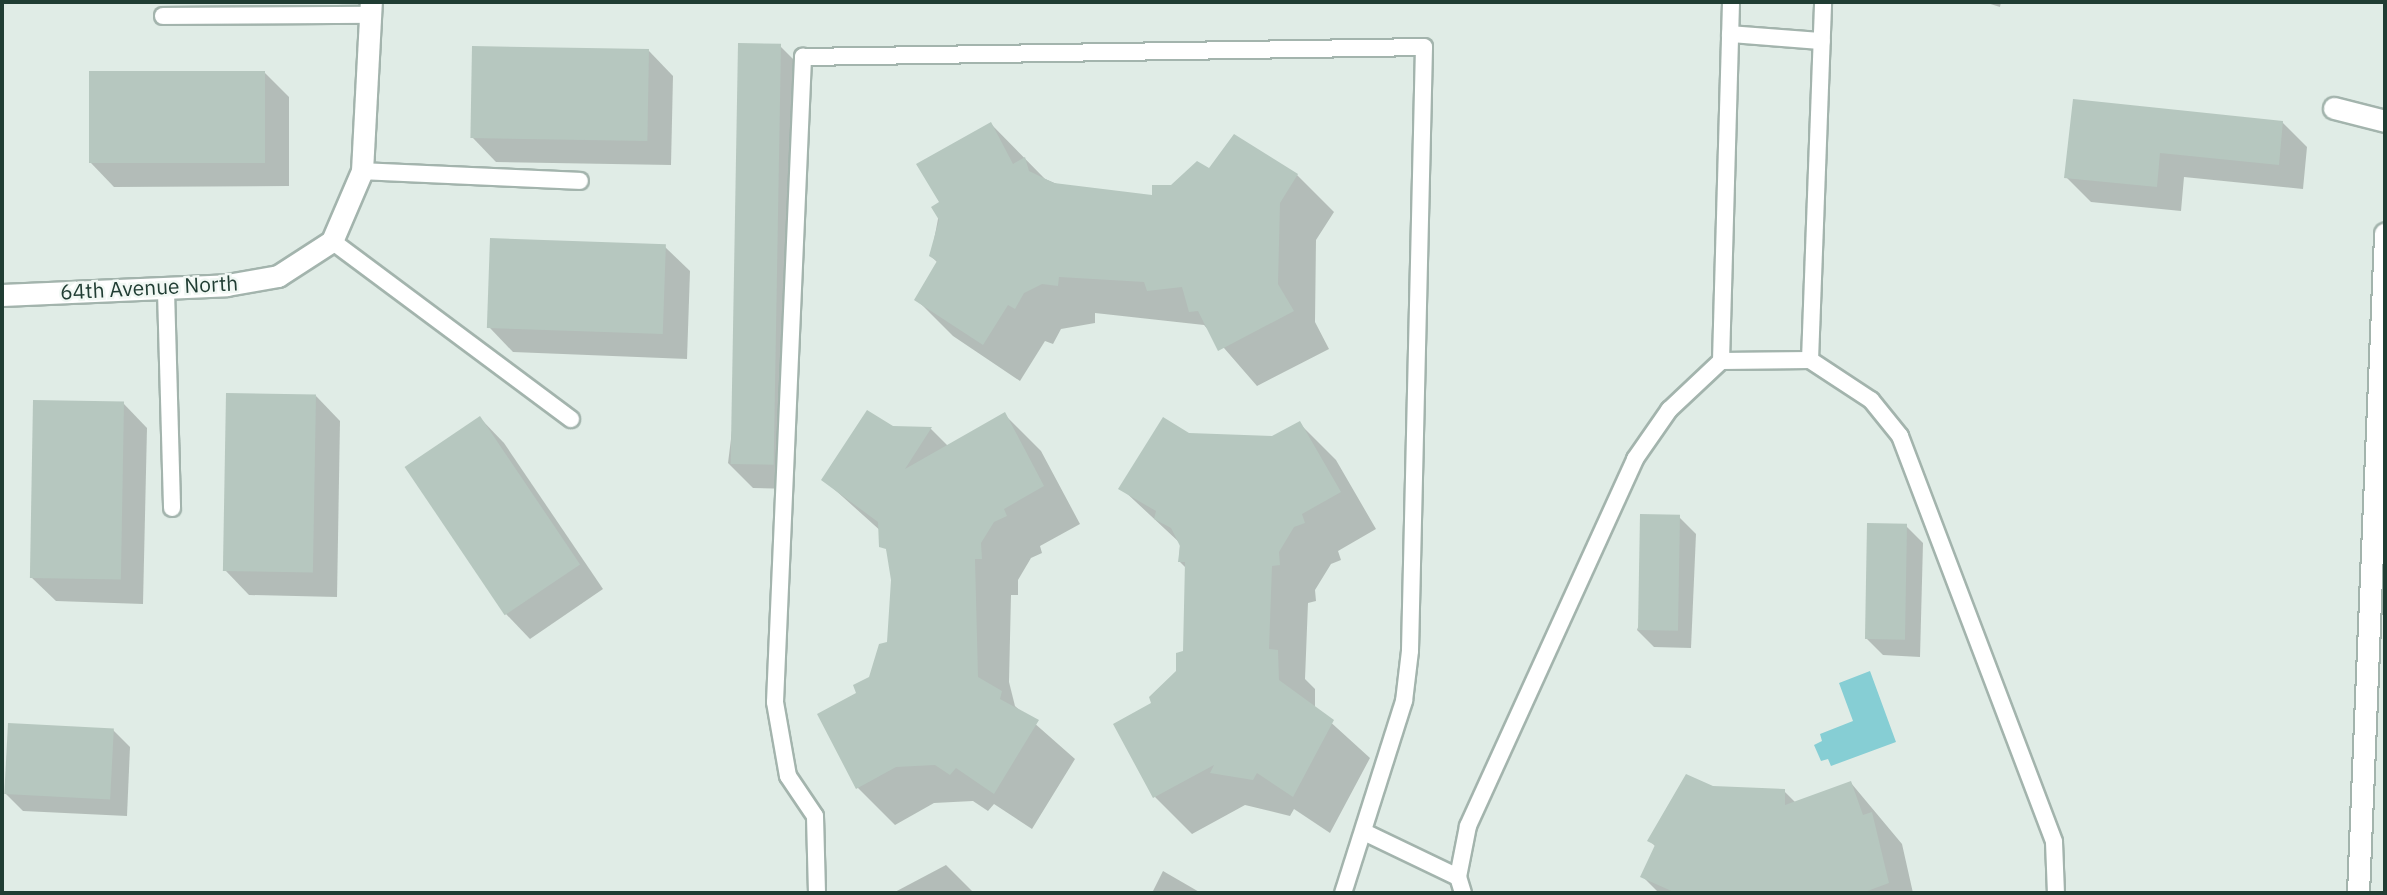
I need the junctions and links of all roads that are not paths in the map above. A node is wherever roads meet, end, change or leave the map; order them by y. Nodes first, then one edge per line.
1 (1731, 2) edge
2 (1823, 2) edge
3 (371, 8) edge
4 (163, 16) dead end
5 (1730, 33) junction
6 (1822, 41) junction
7 (2334, 108) dead end
8 (2385, 121) edge
9 (362, 171) junction
10 (580, 181) dead end
11 (2385, 234) edge
12 (332, 241) junction
13 (166, 291) junction
14 (2, 295) edge
15 (1810, 360) junction
16 (1721, 361) junction
17 (571, 419) dead end
18 (173, 508) dead end
19 (1364, 832) junction
20 (1458, 877) junction
21 (817, 893) edge
22 (1343, 893) edge
23 (1463, 893) edge
24 (2056, 893) edge
25 (2358, 893) edge

1 - 5 lane
2 - 6 lane
3 - 4 lane
3 - 9 street
5 - 6 lane
5 - 16 lane
6 - 15 lane
7 - 8 street
9 - 10 lane
9 - 12 street
11 - 25 street
12 - 13 street, 64th Avenue North
12 - 17 lane
13 - 14 street, 64th Avenue North
13 - 18 lane
15 - 16 lane
15 - 24 lane
16 - 20 lane
19 - 20 lane
19 - 21 lane
19 - 22 lane
20 - 23 lane

